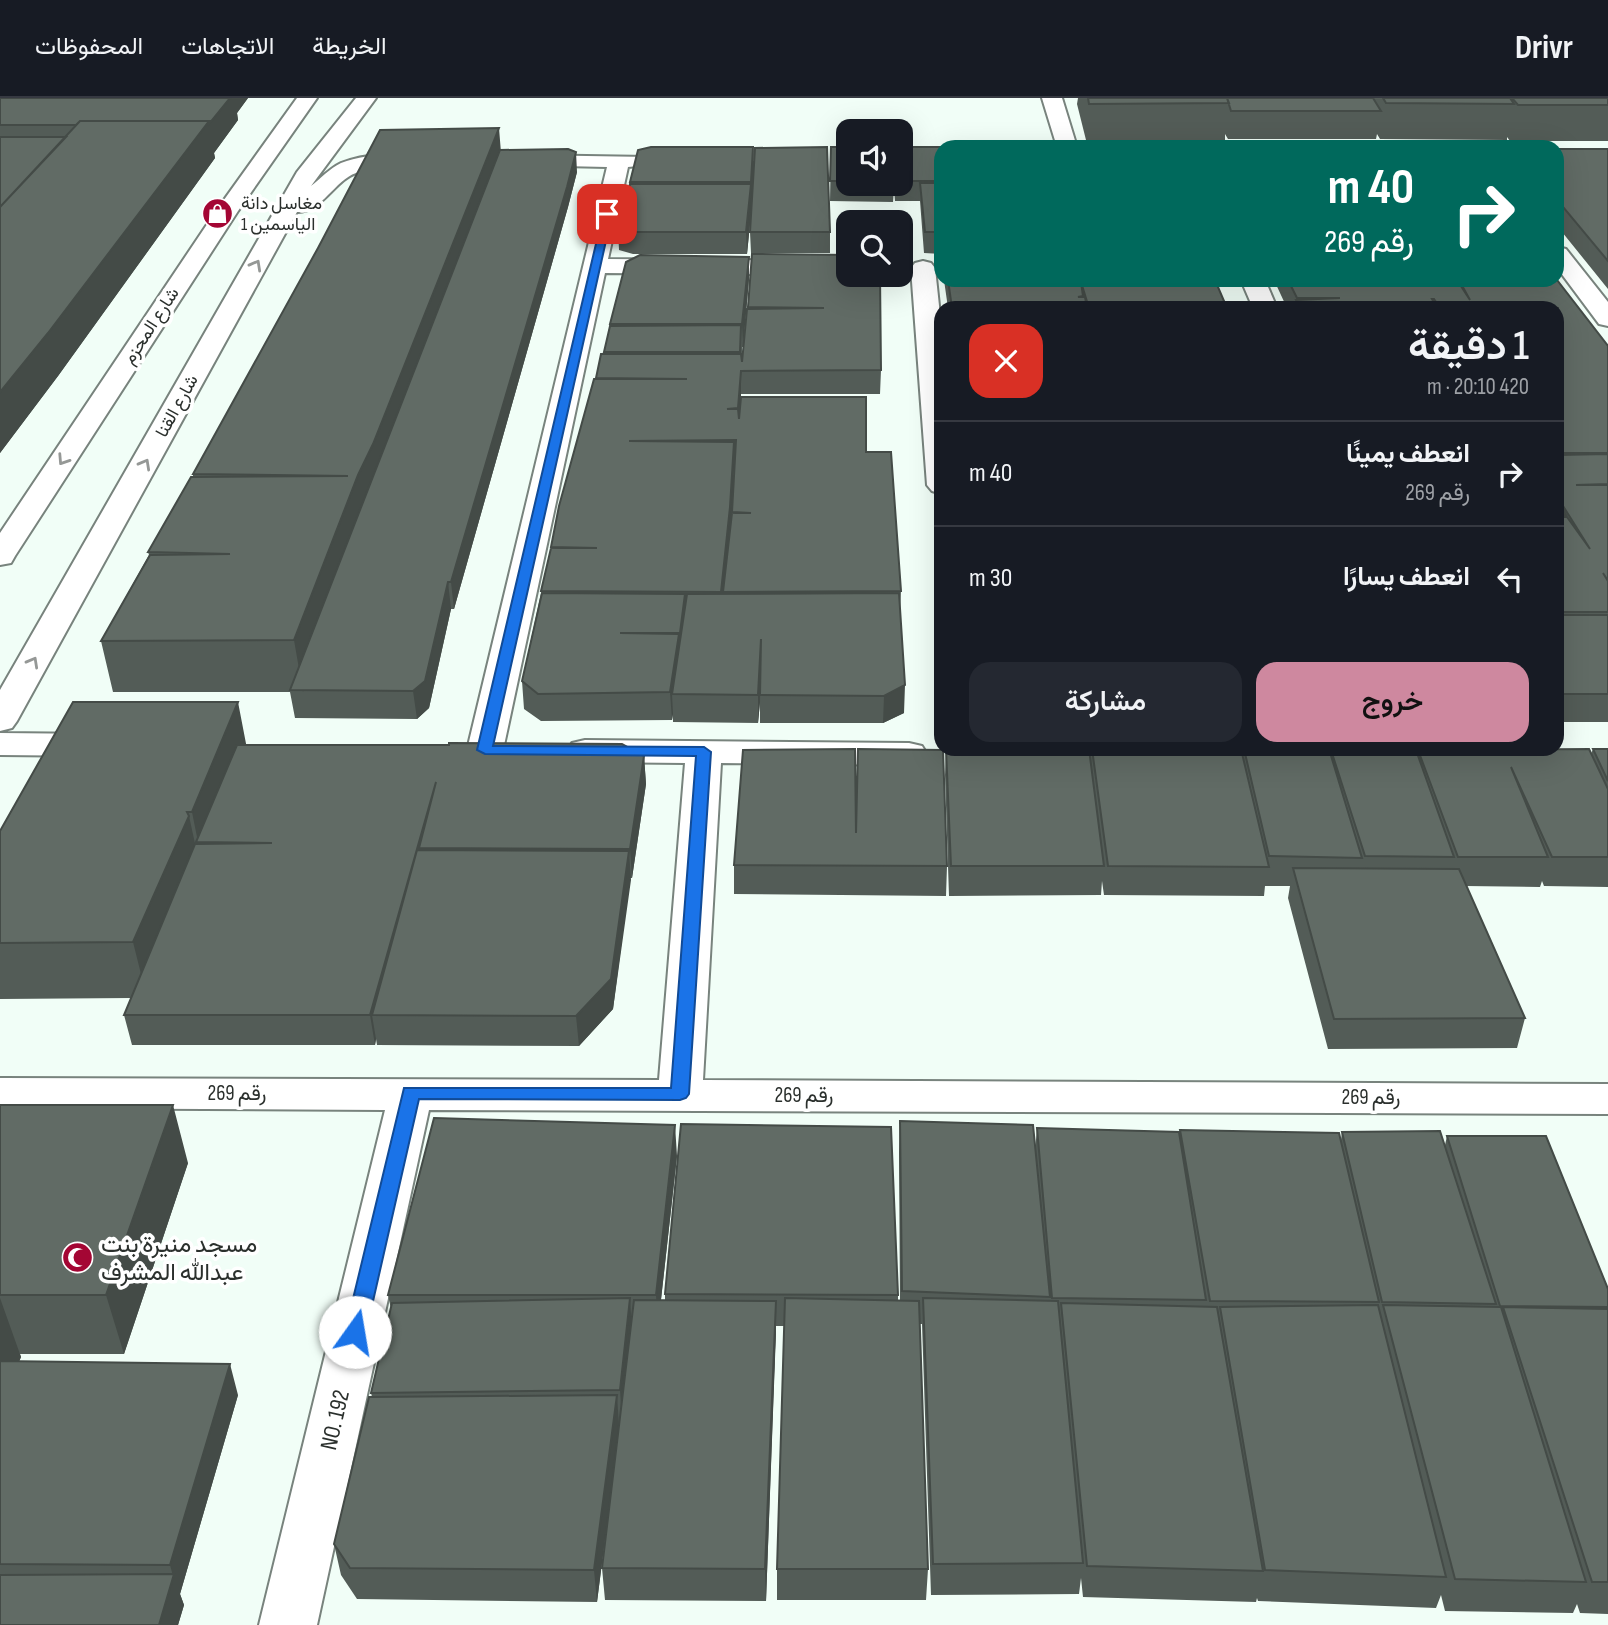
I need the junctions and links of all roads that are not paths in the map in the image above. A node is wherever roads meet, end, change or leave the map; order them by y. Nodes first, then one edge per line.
1 (307, 98) edge
2 (366, 98) edge
3 (1052, 98) edge
4 (1065, 140) edge
5 (434, 161) edge
6 (500, 161) edge
7 (619, 161) junction
8 (660, 161) edge
9 (308, 172) junction
10 (227, 211) junction
11 (282, 220) junction
12 (595, 266) junction
13 (836, 268) edge
14 (922, 268) edge
15 (1564, 268) edge
16 (1608, 318) edge
17 (934, 398) edge
18 (13, 518) edge
19 (0, 556) edge
20 (0, 721) edge
21 (0, 744) edge
22 (138, 746) edge
23 (485, 750) edge
24 (553, 751) edge
25 (704, 752) junction
26 (934, 754) edge
27 (0, 1093) edge
28 (411, 1093) junction
29 (680, 1094) junction
30 (1608, 1099) edge
31 (288, 1625) edge

1 - 10 street, شارع المحزم
2 - 9 street, شارع القنا
3 - 4 street
5 - 11 street
6 - 7 street
7 - 8 street
7 - 12 street
9 - 10 street
9 - 11 street, شارع القنا
10 -> 18 street, شارع المحزم
20 -> 11 street, شارع القنا
12 - 13 street
12 - 23 street
14 - 17 street
15 - 16 street
18 - 19 street, شارع المحزم
21 - 22 street
24 - 25 street
25 - 26 street
25 - 29 street
27 - 28 street, رقم 269
28 - 29 street, رقم 269
28 - 31 street, NO. 192
29 - 30 street, رقم 269

